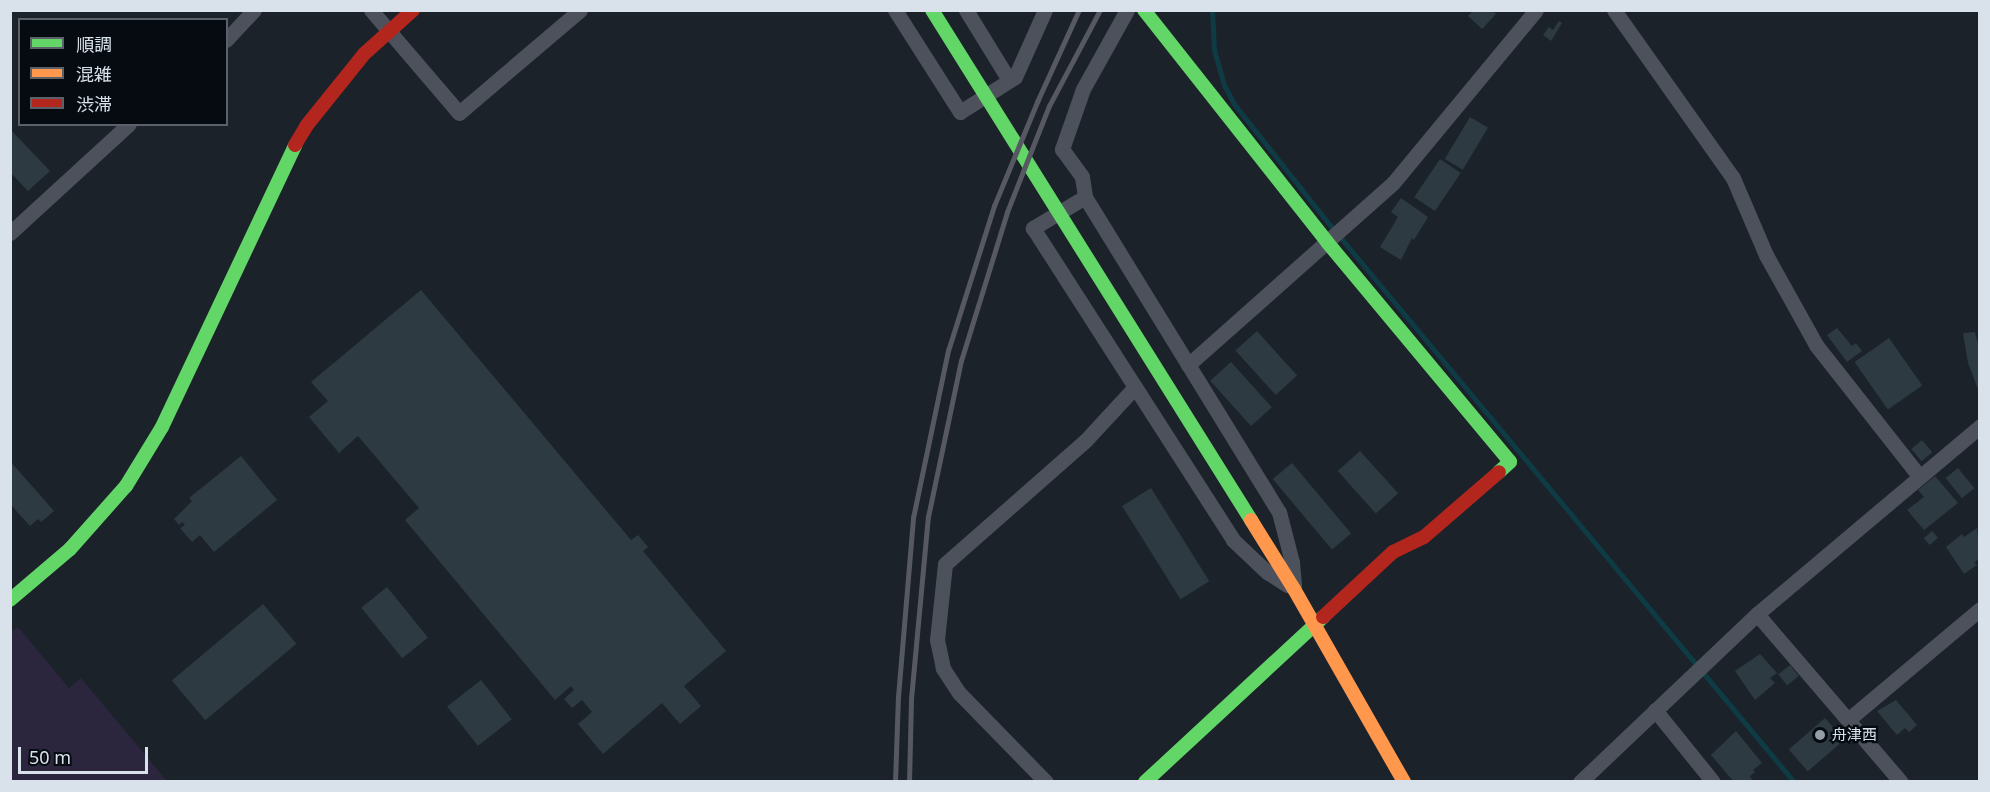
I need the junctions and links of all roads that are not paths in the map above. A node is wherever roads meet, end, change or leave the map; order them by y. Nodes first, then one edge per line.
1 (254, 10) edge
2 (371, 10) edge
3 (413, 10) edge
4 (580, 10) edge
5 (895, 10) edge
6 (932, 10) edge
7 (966, 10) edge
8 (1045, 10) edge
9 (1127, 10) edge
10 (1144, 10) edge
11 (1536, 10) edge
12 (1614, 10) edge
13 (389, 31) junction
14 (228, 38) edge
15 (1007, 82) junction
16 (127, 126) edge
17 (1085, 197) junction
18 (10, 233) edge
19 (1333, 237) junction
20 (1188, 365) junction
21 (1134, 388) junction
22 (1980, 426) edge
23 (1919, 476) junction
24 (1294, 589) junction
25 (10, 600) edge
26 (1980, 609) edge
27 (1757, 614) junction
28 (1313, 624) junction
29 (1655, 710) junction
30 (1849, 719) junction
31 (1046, 782) edge
32 (1145, 782) edge
33 (1404, 782) edge
34 (1580, 782) edge
35 (1713, 782) edge
36 (1901, 782) edge

1 - 14 street
2 - 13 street
3 - 13 street
4 - 13 street
5 - 15 street
6 - 24 street
7 - 15 street
8 - 15 street
9 - 17 street
10 - 19 street
11 - 19 street
12 - 23 street
13 - 25 street
16 - 18 street
17 - 20 street
17 - 21 street
19 - 20 street
19 - 28 street
20 - 24 street
21 - 24 street
21 - 31 street
22 - 23 street
23 - 27 street
24 - 28 street
26 - 30 street
27 - 29 street
27 - 30 street
28 - 32 street
28 - 33 street
29 - 34 street
29 - 35 street
30 - 36 street

